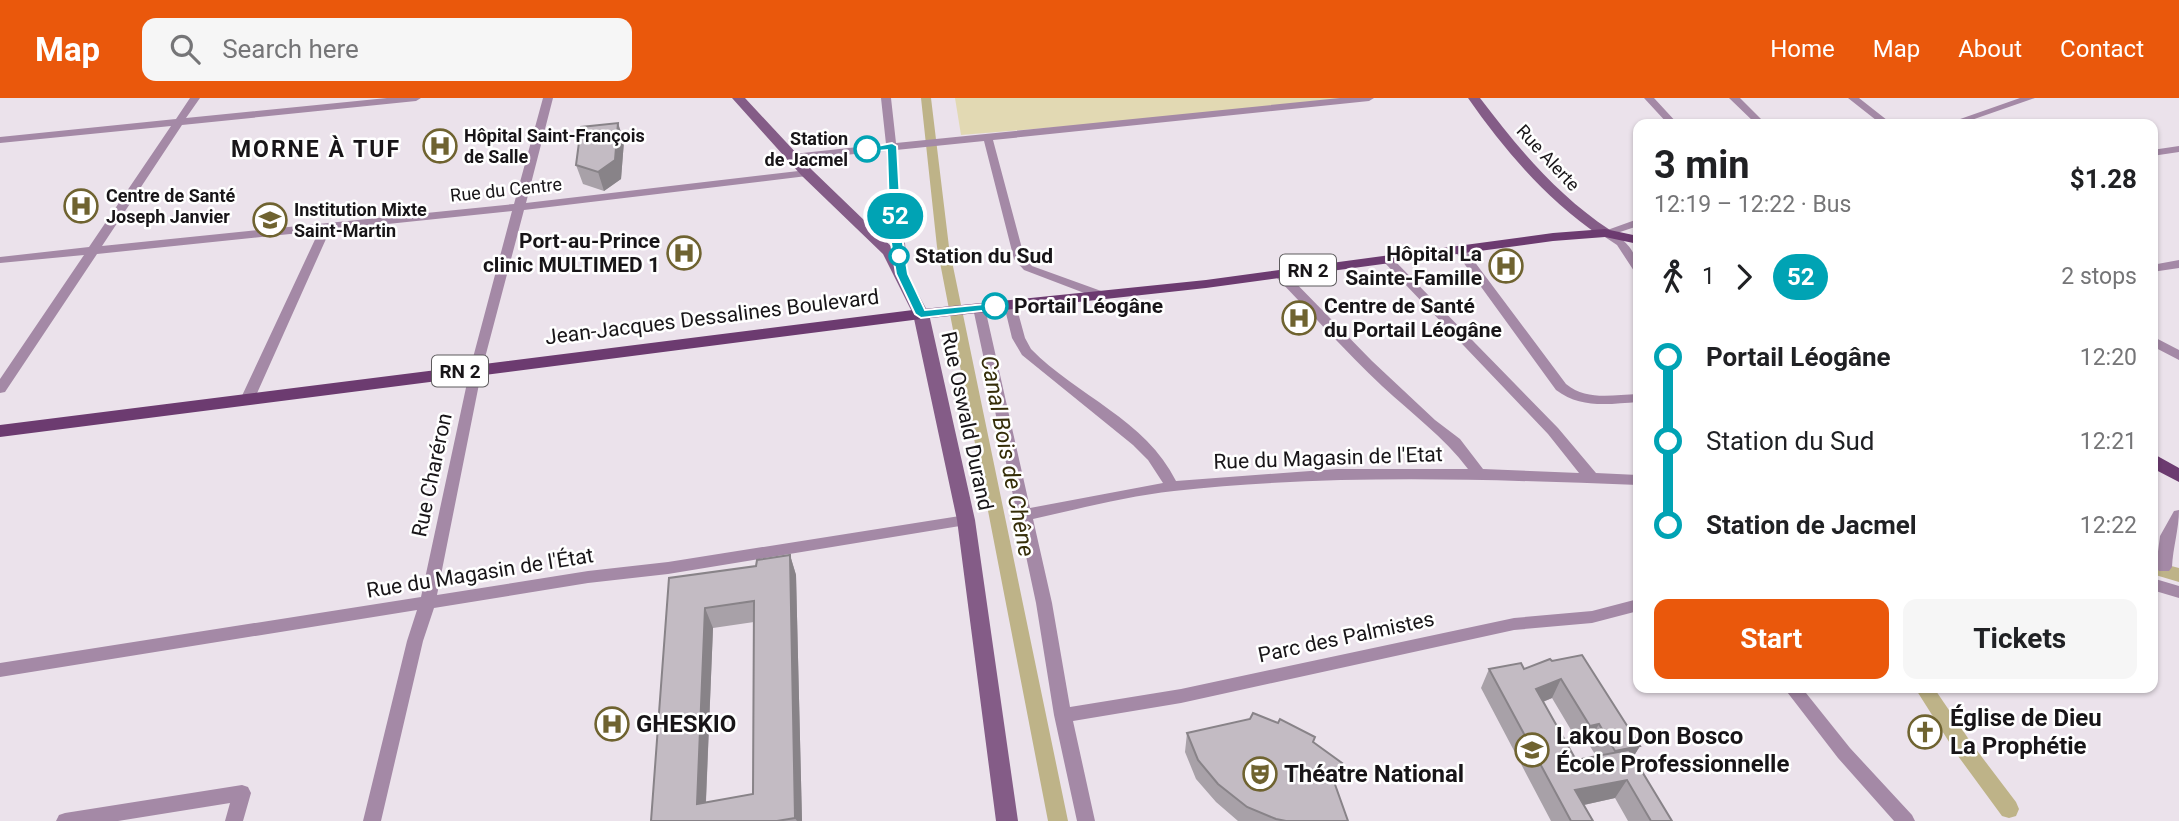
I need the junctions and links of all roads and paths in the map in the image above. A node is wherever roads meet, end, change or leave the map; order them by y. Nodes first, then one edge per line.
1 (195, 98) edge
2 (416, 98) edge
3 (548, 98) edge
4 (738, 98) edge
5 (886, 98) edge
6 (1369, 98) edge
7 (1474, 98) edge
8 (1649, 98) edge
9 (1734, 98) edge
10 (1853, 98) edge
11 (2030, 98) edge
12 (1668, 119) edge
13 (1756, 119) edge
14 (1881, 119) edge
15 (1966, 119) edge
16 (178, 122) junction
17 (988, 138) junction
18 (0, 140) edge
19 (892, 146) junction
20 (2176, 151) edge
21 (2158, 152) edge
22 (793, 157) junction
23 (807, 173) junction
24 (518, 207) junction
25 (1633, 224) edge
26 (326, 227) junction
27 (1605, 233) junction
28 (1633, 239) edge
29 (93, 250) junction
30 (1461, 250) junction
31 (0, 260) edge
32 (1388, 260) junction
33 (1633, 261) edge
34 (2179, 264) edge
35 (2158, 269) edge
36 (902, 274) junction
37 (1280, 274) junction
38 (1100, 295) junction
39 (1010, 304) junction
40 (978, 308) junction
41 (927, 314) junction
42 (2158, 344) edge
43 (2179, 356) edge
44 (476, 369) junction
45 (0, 388) edge
46 (1633, 398) edge
47 (247, 400) junction
48 (0, 432) edge
49 (2158, 463) edge
50 (1479, 474) junction
51 (1590, 476) junction
52 (2179, 476) edge
53 (1633, 480) edge
54 (1172, 486) junction
55 (1023, 515) junction
56 (2179, 515) edge
57 (965, 520) junction
58 (2164, 567) dead end
59 (2158, 586) edge
60 (2179, 592) edge
61 (428, 602) junction
62 (1633, 605) edge
63 (0, 670) edge
64 (1796, 693) edge
65 (1063, 715) junction
66 (65, 821) edge
67 (234, 821) edge
68 (372, 821) edge
69 (1007, 821) edge
70 (1086, 821) edge
71 (1906, 821) edge

1 - 16 street
2 - 16 street
3 - 24 street, Rue Charéron
4 - 22 main road, Rue Oswald Durand
5 - 19 street
6 - 17 street
7 - 27 main road, Rue Alerte
8 - 12 street
9 - 13 street
10 - 14 street
11 - 15 street
16 - 18 street
16 - 29 street
17 - 19 street
17 - 38 street
19 - 22 street
19 - 36 street
20 - 21 street
22 - 23 main road, Rue Oswald Durand
23 - 24 street, Rue du Centre
23 - 36 main road, Rue Oswald Durand
24 - 26 street, Rue du Centre
24 - 44 street, Rue Charéron
25 - 27 street
26 - 29 street, Rue du Centre
26 - 47 street
27 - 28 main road, Jean-Jacques Dessalines Boulevard / RN 2
27 - 30 main road, Jean-Jacques Dessalines Boulevard / RN 2
27 - 33 street
29 - 31 street, Rue du Centre
29 - 45 street
30 - 32 main road, Jean-Jacques Dessalines Boulevard / RN 2
30 - 46 street
32 - 37 main road, Jean-Jacques Dessalines Boulevard / RN 2
32 - 51 street
34 - 35 street
36 - 41 main road, Rue Oswald Durand
37 - 38 main road, Jean-Jacques Dessalines Boulevard / RN 2
37 - 50 street
38 - 39 main road, Jean-Jacques Dessalines Boulevard / RN 2
39 - 40 main road, Jean-Jacques Dessalines Boulevard / RN 2
39 - 54 street
40 - 41 main road, Jean-Jacques Dessalines Boulevard / RN 2
40 - 55 street
41 - 44 main road, Jean-Jacques Dessalines Boulevard / RN 2
41 - 57 main road, Rue Oswald Durand
42 - 43 street
44 - 47 main road, Jean-Jacques Dessalines Boulevard / RN 2
44 - 61 street, Rue Charéron
47 - 48 main road, Jean-Jacques Dessalines Boulevard / RN 2
49 - 52 main road
50 - 51 street, Rue du Magasin de l'Etat
50 - 54 street, Rue du Magasin de l'Etat
51 - 53 street, Rue du Magasin de l'Etat
54 - 55 street, Rue du Magasin de l'Etat
55 - 65 street
56 - 58 street
57 - 61 street, Rue du Magasin de l'État
57 - 69 main road, Rue Oswald Durand
59 - 60 street
61 - 63 street, Rue du Magasin de l'État
61 - 68 street, Rue Charéron
62 - 65 street, Parc des Palmistes
64 - 71 street
65 - 70 street
66 - 67 street

